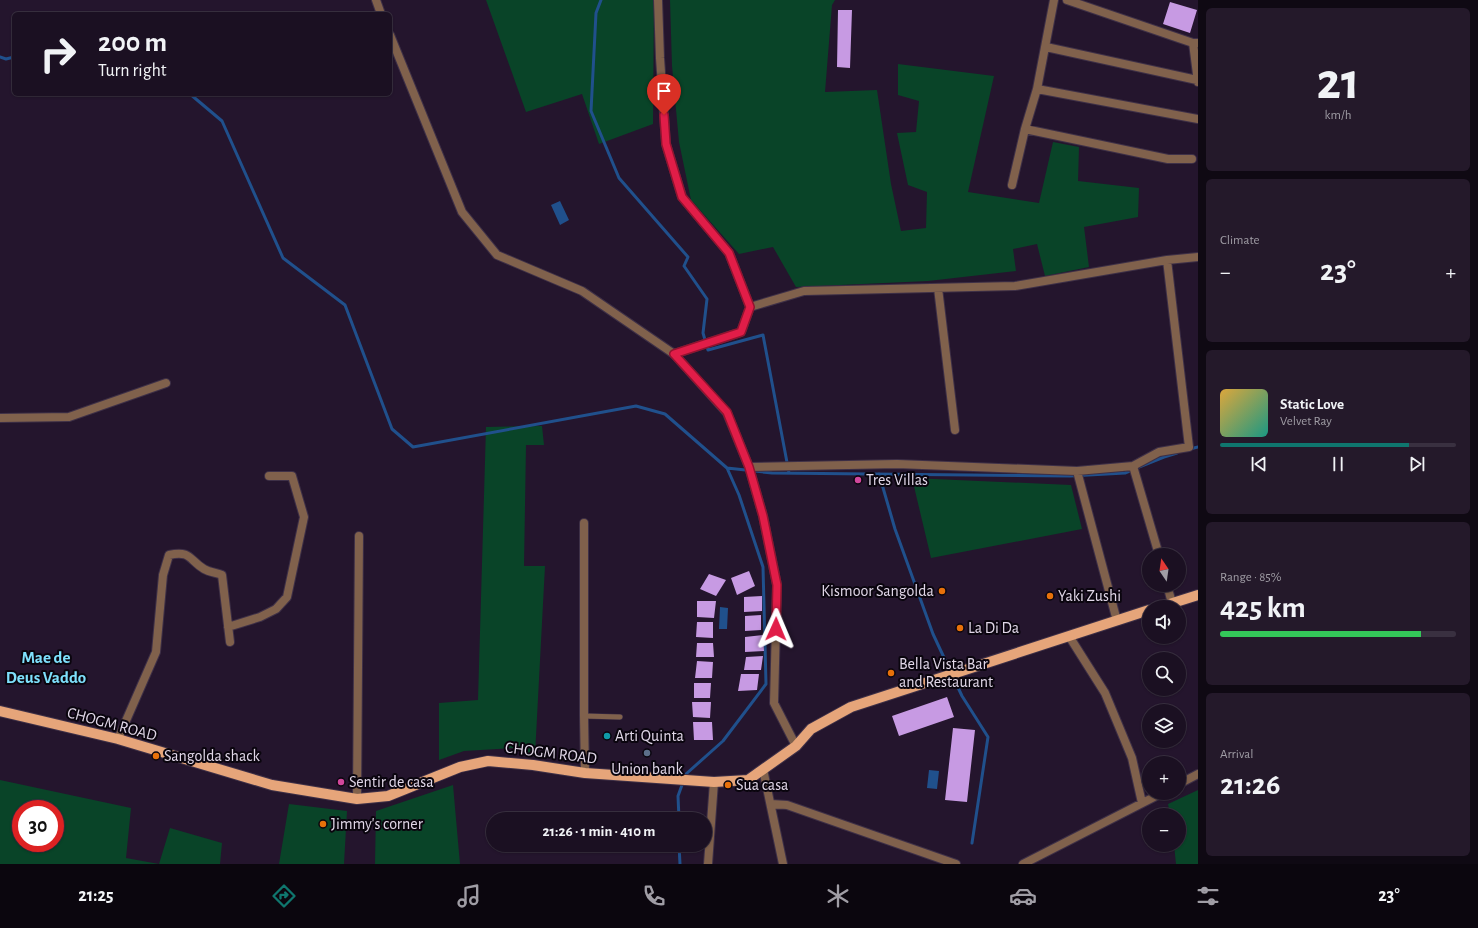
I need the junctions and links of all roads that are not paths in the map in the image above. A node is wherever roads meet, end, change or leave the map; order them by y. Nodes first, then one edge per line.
1 (376, 0) edge
2 (658, 0) edge
3 (1054, 0) edge
4 (1068, 0) edge
5 (380, 12) edge
6 (392, 40) edge
7 (1195, 43) edge
8 (1046, 47) junction
9 (1198, 81) edge
10 (1037, 90) junction
11 (1198, 119) edge
12 (1025, 129) junction
13 (1192, 159) dead end
14 (1012, 185) dead end
15 (1198, 257) edge
16 (1167, 260) junction
17 (938, 288) junction
18 (750, 307) junction
19 (674, 354) junction
20 (166, 383) dead end
21 (0, 418) edge
22 (955, 430) dead end
23 (1133, 466) junction
24 (749, 467) junction
25 (1077, 472) junction
26 (270, 476) dead end
27 (584, 523) dead end
28 (359, 536) dead end
29 (1157, 548) edge
30 (1198, 595) edge
31 (1182, 600) edge
32 (1142, 612) edge
33 (1117, 621) junction
34 (228, 627) junction
35 (1069, 636) junction
36 (230, 642) dead end
37 (0, 710) edge
38 (584, 716) junction
39 (620, 717) dead end
40 (118, 739) junction
41 (796, 746) junction
42 (763, 769) junction
43 (585, 773) junction
44 (1198, 774) edge
45 (1186, 780) edge
46 (714, 782) junction
47 (357, 799) junction
48 (1148, 800) edge
49 (1142, 803) junction
50 (770, 804) junction
51 (708, 864) edge
52 (783, 864) edge
53 (956, 864) edge
54 (1023, 864) edge

1 - 5 street
2 - 18 street
3 - 8 street
4 - 7 street
6 - 19 street
7 - 9 street
8 - 9 street
8 - 10 street
10 - 11 street
10 - 12 street
12 - 13 street
12 - 14 street
15 - 16 street
16 - 17 street
16 - 23 street
17 - 18 street
17 - 22 street
18 - 19 street
19 - 24 street
20 - 21 street
23 - 25 street
23 - 29 street
24 - 25 street
24 - 41 street
25 - 33 street
26 - 34 street
27 - 38 street
28 - 47 street
30 - 31 main road
32 - 33 main road, CHOGM ROAD
33 - 35 main road, CHOGM ROAD
34 - 36 street
34 - 40 street
35 - 41 main road, CHOGM ROAD
35 - 49 street
37 - 40 main road, CHOGM ROAD
38 - 39 lane
38 - 43 street
40 - 47 main road, CHOGM ROAD
41 - 42 main road, CHOGM ROAD
42 - 46 main road, CHOGM ROAD
42 - 50 street
43 - 46 main road, CHOGM ROAD
43 - 47 main road, CHOGM ROAD
44 - 45 street
46 - 51 street
48 - 49 street
49 - 54 street
50 - 52 street
50 - 53 street

